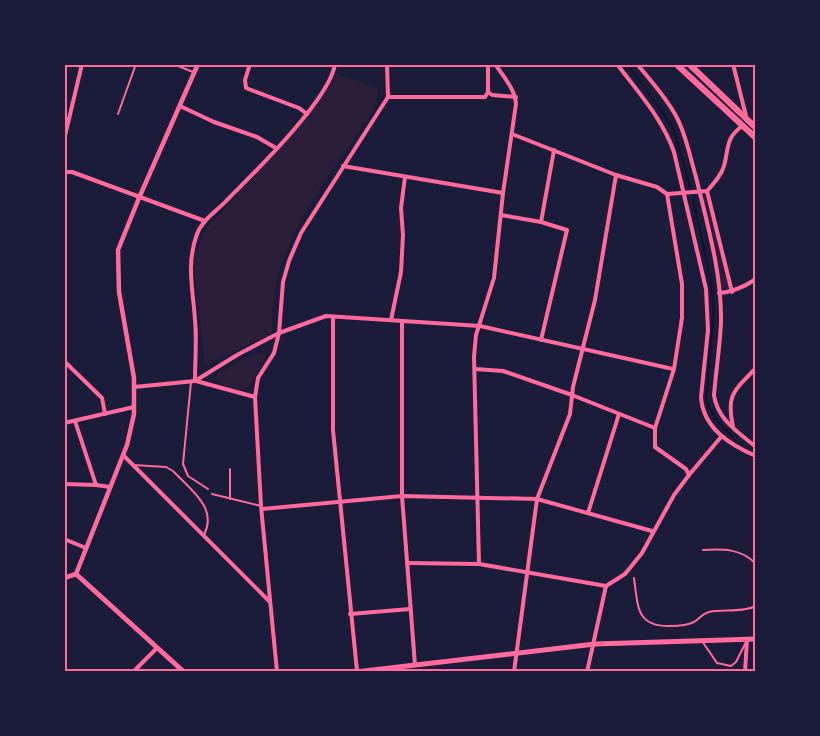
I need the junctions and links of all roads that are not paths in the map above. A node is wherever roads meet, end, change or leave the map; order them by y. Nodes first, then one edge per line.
1 (82, 64) edge
2 (136, 64) edge
3 (173, 64) edge
4 (198, 64) edge
5 (250, 64) edge
6 (335, 64) edge
7 (387, 64) edge
8 (488, 64) edge
9 (495, 64) edge
10 (617, 64) edge
11 (637, 64) edge
12 (676, 64) edge
13 (689, 64) edge
14 (734, 64) edge
15 (194, 73) junction
16 (488, 92) junction
17 (388, 97) junction
18 (516, 98) junction
19 (180, 106) junction
20 (118, 114) dead end
21 (307, 114) junction
22 (747, 120) junction
23 (742, 126) junction
24 (756, 128) edge
25 (512, 134) junction
26 (756, 138) edge
27 (64, 140) edge
28 (276, 148) junction
29 (554, 150) junction
30 (343, 166) junction
31 (64, 172) edge
32 (616, 175) junction
33 (405, 177) junction
34 (707, 191) junction
35 (699, 192) junction
36 (503, 193) junction
37 (667, 194) junction
38 (684, 194) junction
39 (139, 198) junction
40 (501, 215) junction
41 (205, 220) junction
42 (541, 222) junction
43 (756, 279) edge
44 (732, 292) junction
45 (719, 293) junction
46 (333, 317) junction
47 (392, 320) junction
48 (402, 321) junction
49 (480, 326) junction
50 (279, 333) junction
51 (541, 340) junction
52 (583, 350) junction
53 (64, 361) edge
54 (756, 368) edge
55 (476, 369) junction
56 (674, 369) junction
57 (193, 381) junction
58 (134, 387) junction
59 (572, 395) junction
60 (255, 398) junction
61 (134, 407) junction
62 (105, 414) junction
63 (619, 414) junction
64 (75, 421) junction
65 (64, 423) edge
66 (655, 428) junction
67 (733, 428) junction
68 (720, 437) junction
69 (756, 447) edge
70 (123, 455) junction
71 (756, 456) edge
72 (132, 465) junction
73 (230, 469) dead end
74 (689, 475) junction
75 (64, 484) edge
76 (96, 484) junction
77 (110, 487) junction
78 (208, 489) dead end
79 (212, 494) dead end
80 (402, 496) junction
81 (477, 497) junction
82 (230, 499) junction
83 (537, 499) junction
84 (339, 502) junction
85 (261, 507) junction
86 (588, 513) junction
87 (652, 531) junction
88 (204, 536) junction
89 (64, 539) edge
90 (86, 548) junction
91 (703, 550) dead end
92 (407, 563) junction
93 (479, 564) junction
94 (756, 564) edge
95 (528, 572) junction
96 (76, 574) junction
97 (64, 578) edge
98 (634, 578) dead end
99 (606, 586) junction
100 (270, 602) junction
101 (756, 606) edge
102 (410, 609) junction
103 (350, 614) junction
104 (747, 639) junction
105 (756, 639) edge
106 (702, 641) junction
107 (595, 644) junction
108 (158, 648) junction
109 (518, 654) junction
110 (416, 666) junction
111 (389, 670) edge
112 (356, 671) edge
113 (133, 672) edge
114 (184, 672) edge
115 (277, 672) edge
116 (514, 672) edge
117 (587, 672) edge
118 (745, 672) edge

1 - 27 street
2 - 20 lane
3 - 15 lane
4 - 15 street
5 - 21 street
6 - 21 street
7 - 17 street
8 - 16 street
9 - 18 street
10 - 38 street
11 - 35 street
12 - 23 main road
13 - 22 main road
14 - 22 street
15 - 19 street
16 - 17 street
16 - 18 street
17 - 30 street
18 - 25 street
19 - 28 street
19 - 39 street
21 - 28 street
22 - 24 main road
23 - 26 main road
23 - 34 street
25 - 29 street
25 - 36 street
28 - 41 street
29 - 32 street
29 - 42 street
30 - 33 street
30 - 50 street
31 - 39 street
32 - 37 street
32 - 52 street
33 - 36 street
33 - 47 street
34 - 35 street
34 - 44 street
35 - 38 street
35 - 45 street
36 - 40 street
37 - 38 street
37 - 56 street
38 - 68 street
39 - 41 street
39 - 58 street
40 - 42 street
40 - 49 street
41 - 57 street
42 - 51 street
43 - 44 street
44 - 45 street
45 - 67 street
46 - 47 street
46 - 50 street
46 - 84 street
47 - 48 street
48 - 49 street
48 - 80 street
49 - 51 street
49 - 55 street
50 - 57 street
50 - 60 street
51 - 52 street
52 - 56 street
52 - 59 street
53 - 62 street
54 - 67 street
55 - 59 street
55 - 81 street
56 - 66 street
57 - 58 street
57 - 60 street
57 - 78 lane
58 - 61 street
59 - 63 street
59 - 83 street
60 - 85 street
61 - 62 street
61 - 70 street
62 - 64 street
63 - 66 street
63 - 86 street
64 - 65 street
64 - 76 street
66 - 74 street
67 - 69 street
68 - 71 street
68 - 74 street
70 - 72 street
70 - 77 street
72 - 88 street
72 - 88 lane
73 - 82 lane
74 - 87 street
75 - 76 street
76 - 77 street
77 - 90 street
79 - 82 lane
80 - 81 street
80 - 84 street
80 - 92 street
81 - 83 street
81 - 93 street
82 - 85 lane
83 - 86 street
83 - 95 street
84 - 85 street
84 - 103 street
85 - 100 street
86 - 87 street
87 - 99 street
88 - 100 street
89 - 90 street
90 - 96 street
91 - 94 lane
92 - 93 street
92 - 102 street
93 - 95 street
95 - 99 street
95 - 109 street
96 - 97 main road
96 - 108 main road
98 - 101 lane
99 - 107 street
100 - 115 street
102 - 103 street
102 - 110 street
103 - 112 street
104 - 105 main road
104 - 106 main road
104 - 106 lane
104 - 118 street
106 - 107 main road
107 - 109 main road
107 - 117 street
108 - 113 street
108 - 114 main road
109 - 110 main road
109 - 116 street
110 - 111 main road
111 - 112 main road

